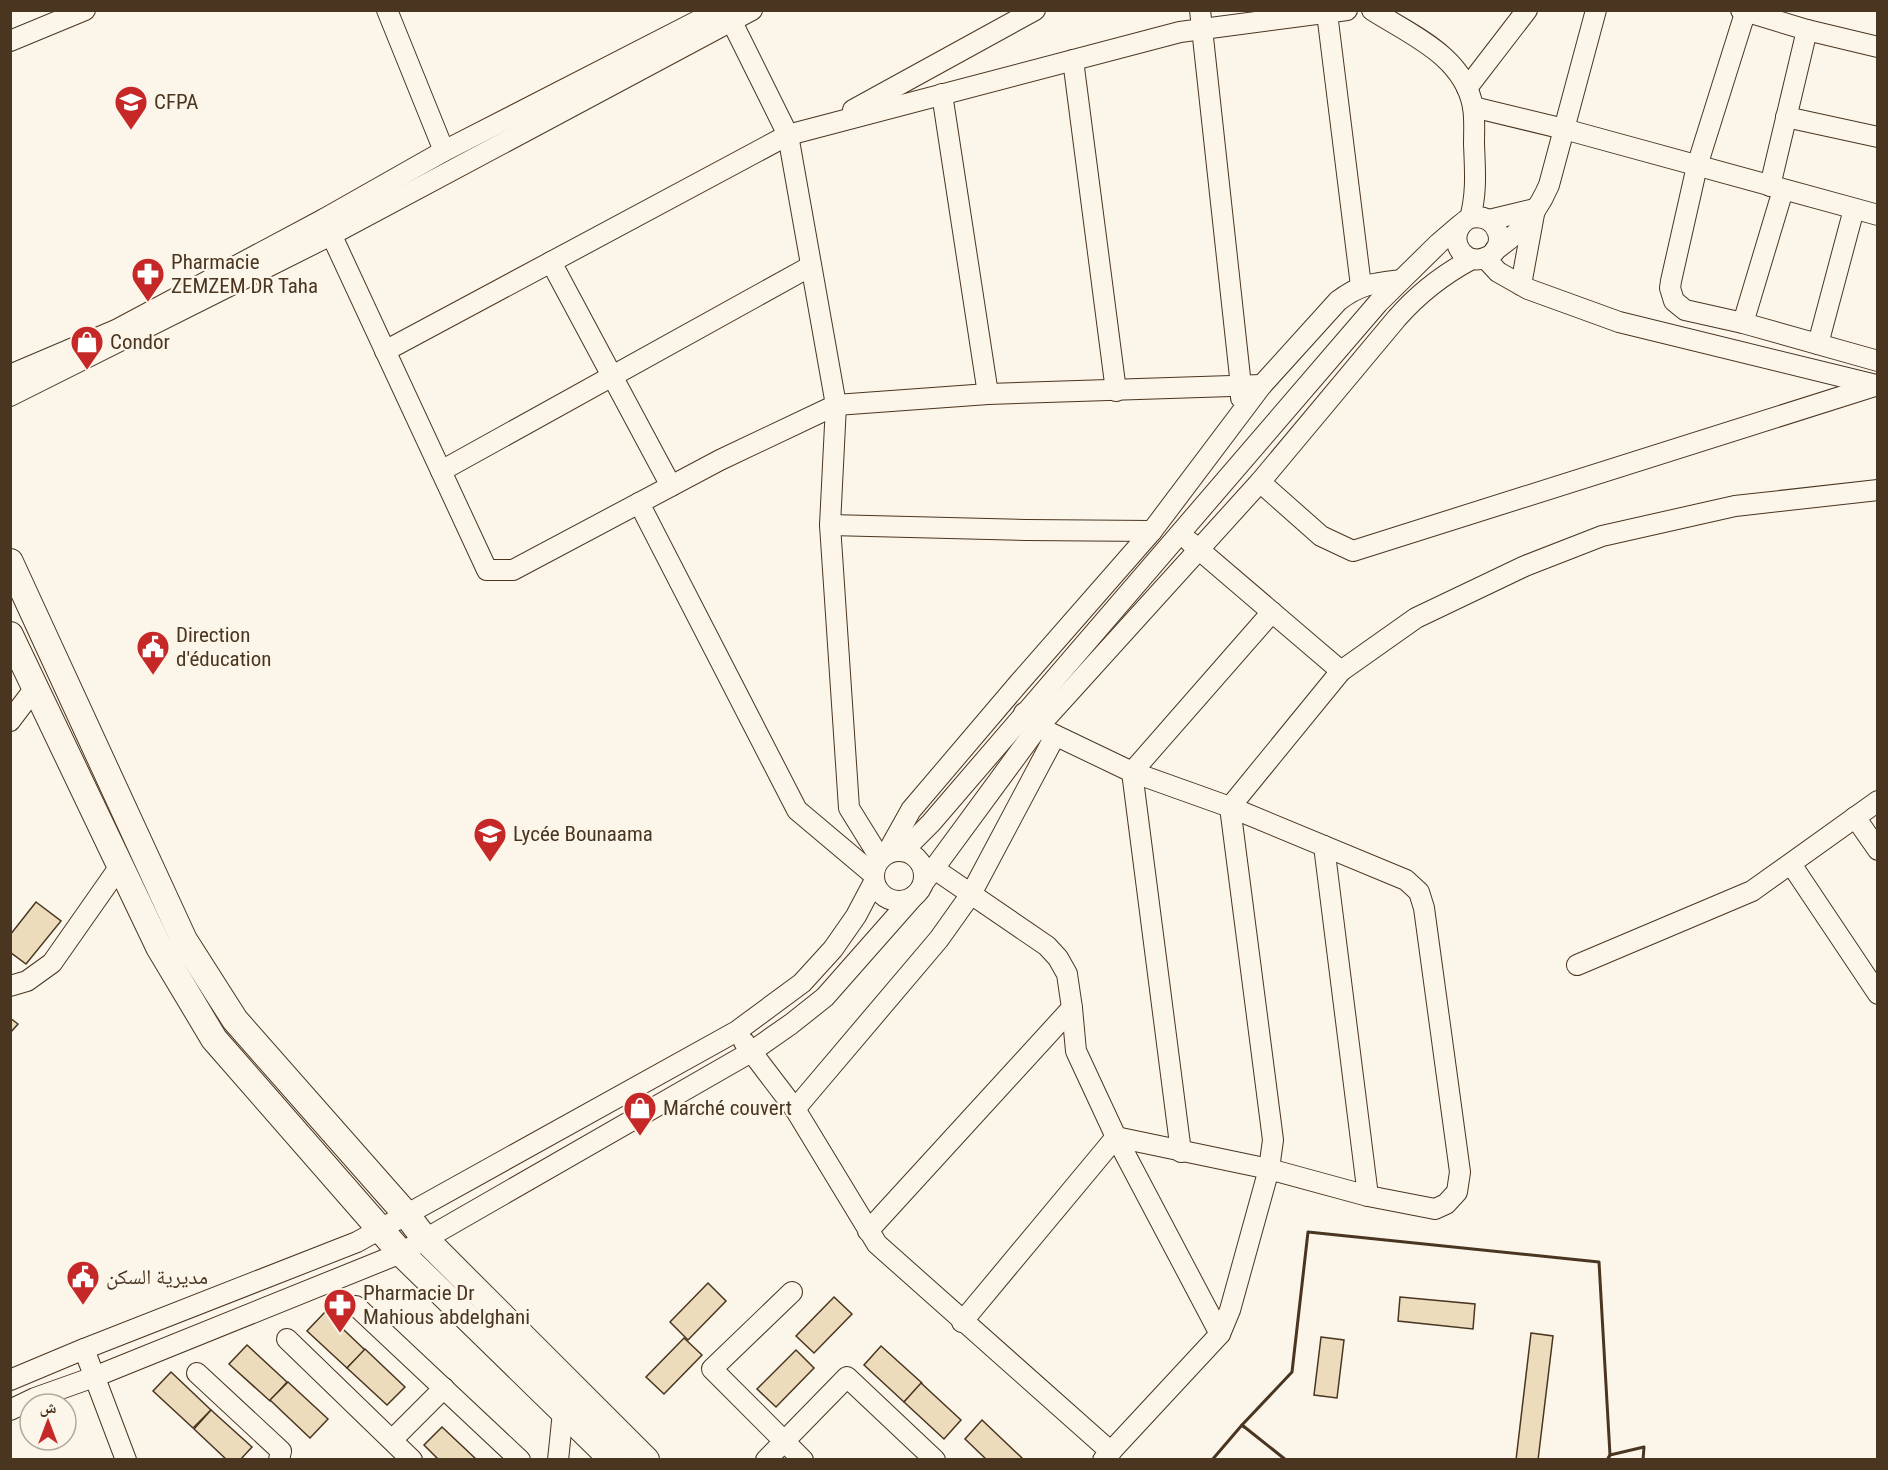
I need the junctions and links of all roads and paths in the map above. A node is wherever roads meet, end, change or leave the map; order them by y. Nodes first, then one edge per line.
1 (85, 10) edge
2 (387, 10) edge
3 (752, 10) edge
4 (1035, 10) edge
5 (1372, 10) edge
6 (1527, 10) edge
7 (1596, 10) edge
8 (1744, 11) edge
9 (1337, 12) edge
10 (726, 14) edge
11 (1201, 20) edge
12 (1807, 30) junction
13 (10, 41) edge
14 (1878, 47) edge
15 (1073, 60) junction
16 (942, 94) junction
17 (1470, 98) junction
18 (1786, 117) junction
19 (826, 125) junction
20 (1564, 129) junction
21 (788, 135) junction
22 (1878, 137) edge
23 (444, 151) junction
24 (1697, 166) junction
25 (1777, 188) junction
26 (1535, 209) junction
27 (1854, 209) junction
28 (1878, 215) edge
29 (1476, 220) junction
30 (328, 227) junction
31 (1484, 255) junction
32 (551, 262) junction
33 (811, 266) junction
34 (1401, 280) junction
35 (1521, 285) junction
36 (1360, 286) junction
37 (1743, 323) junction
38 (1818, 344) junction
39 (385, 351) junction
40 (1878, 361) edge
41 (10, 375) edge
42 (612, 376) junction
43 (1877, 385) edge
44 (1241, 386) junction
45 (1262, 386) junction
46 (1116, 391) junction
47 (988, 394) junction
48 (10, 396) edge
49 (836, 405) junction
50 (1240, 414) junction
51 (441, 471) junction
52 (1260, 482) junction
53 (671, 486) junction
54 (1878, 490) edge
55 (639, 503) junction
56 (830, 525) junction
57 (1152, 531) junction
58 (1178, 533) junction
59 (1200, 550) junction
60 (10, 562) edge
61 (1272, 612) junction
62 (10, 635) edge
63 (1341, 671) junction
64 (34, 688) junction
65 (10, 721) edge
66 (1039, 725) junction
67 (1132, 772) junction
68 (1878, 801) edge
69 (1230, 807) junction
70 (1855, 817) junction
71 (1324, 846) junction
72 (1878, 850) edge
73 (883, 863) junction
74 (1791, 864) junction
75 (120, 866) junction
76 (924, 882) junction
77 (971, 894) junction
78 (1577, 965) dead end
79 (10, 986) edge
80 (1878, 994) edge
81 (1072, 1008) junction
82 (736, 1032) junction
83 (750, 1052) junction
84 (795, 1109) junction
85 (1116, 1137) junction
86 (1181, 1152) junction
87 (1269, 1169) junction
88 (1368, 1196) junction
89 (406, 1214) junction
90 (380, 1230) junction
91 (868, 1231) junction
92 (425, 1239) junction
93 (401, 1253) junction
94 (792, 1292) dead end
95 (357, 1306) dead end
96 (962, 1322) junction
97 (1220, 1334) junction
98 (287, 1340) dead end
99 (84, 1349) junction
100 (197, 1373) dead end
101 (94, 1377) junction
102 (10, 1380) edge
103 (444, 1388) junction
104 (10, 1410) edge
105 (563, 1412) junction
106 (392, 1440) junction
107 (784, 1442) junction
108 (1107, 1456) edge
109 (126, 1460) edge
110 (279, 1460) edge
111 (412, 1460) edge
112 (520, 1460) edge
113 (558, 1460) edge
114 (613, 1460) edge
115 (646, 1460) edge
116 (766, 1460) edge
117 (803, 1460) edge
118 (935, 1460) edge

1 - 13 street
2 - 23 street
3 - 10 street
4 - 19 street
5 - 17 street
6 - 17 street
7 - 20 street
8 - 12 street
8 - 24 street
9 - 11 street
9 - 36 street
10 - 21 street
10 - 23 street
10 - 30 street
11 - 15 street
11 - 44 street
12 - 14 street
12 - 18 street
15 - 16 street
15 - 46 street
16 - 19 street
16 - 47 street
17 - 20 street
17 - 29 street
18 - 22 street
18 - 25 street
19 - 21 street
20 - 24 street
20 - 26 street
21 - 32 street
21 - 33 street
23 - 30 street
24 - 25 street
24 - 37 street
25 - 27 street
25 - 37 street
26 - 29 street
26 - 31 street
26 - 35 street
27 - 28 street
27 - 38 street
29 - 31 street
29 - 31 street
29 - 34 street
30 - 39 street
30 - 41 street
30 - 48 street
31 - 35 street
31 - 52 street
32 - 39 street
32 - 42 street
33 - 42 street
33 - 49 street
34 - 36 street
34 - 58 street
35 - 43 street
36 - 45 street
37 - 38 street
38 - 40 street
39 - 51 street
42 - 51 street
42 - 53 street
43 - 52 street
44 - 45 street
44 - 46 street
44 - 50 street
45 - 50 street
46 - 47 street
47 - 49 street
49 - 53 street
49 - 56 street
50 - 57 street
51 - 55 street
52 - 59 street
53 - 55 street
54 - 63 street
55 - 73 street
56 - 57 street
56 - 73 street
57 - 73 street
58 - 59 street
58 - 66 street
59 - 61 street
59 - 66 street
60 - 89 main road
61 - 63 street
61 - 67 street
62 - 64 main road
63 - 69 street
64 - 65 street
64 - 75 main road
66 - 67 street
66 - 73 street
66 - 76 street
66 - 77 street
67 - 69 street
67 - 86 street
68 - 70 street
69 - 71 street
69 - 87 street
70 - 72 street
70 - 74 street
71 - 88 street
71 - 88 street
73 - 76 street
73 - 76 street
73 - 82 street
74 - 78 street
74 - 80 street
75 - 79 street
75 - 90 main road
76 - 77 street
76 - 83 street
77 - 81 street
77 - 84 street
81 - 85 street
81 - 91 street
82 - 83 street
82 - 89 street
83 - 84 street
83 - 92 street
84 - 91 street
85 - 86 street
85 - 96 street
85 - 97 street
86 - 87 street
87 - 88 street
87 - 97 street
89 - 90 street
89 - 92 main road
90 - 93 main road
90 - 99 street
91 - 96 street
92 - 93 street
92 - 115 main road
93 - 101 street
93 - 105 main road
94 - 107 street
95 - 103 street
96 - 108 street
97 - 108 street
98 - 106 street
99 - 101 street
99 - 102 street
100 - 110 street
101 - 104 street
101 - 109 street
103 - 106 street
103 - 112 street
105 - 113 street
105 - 114 main road
106 - 111 street
107 - 116 street
107 - 117 street
107 - 118 street

